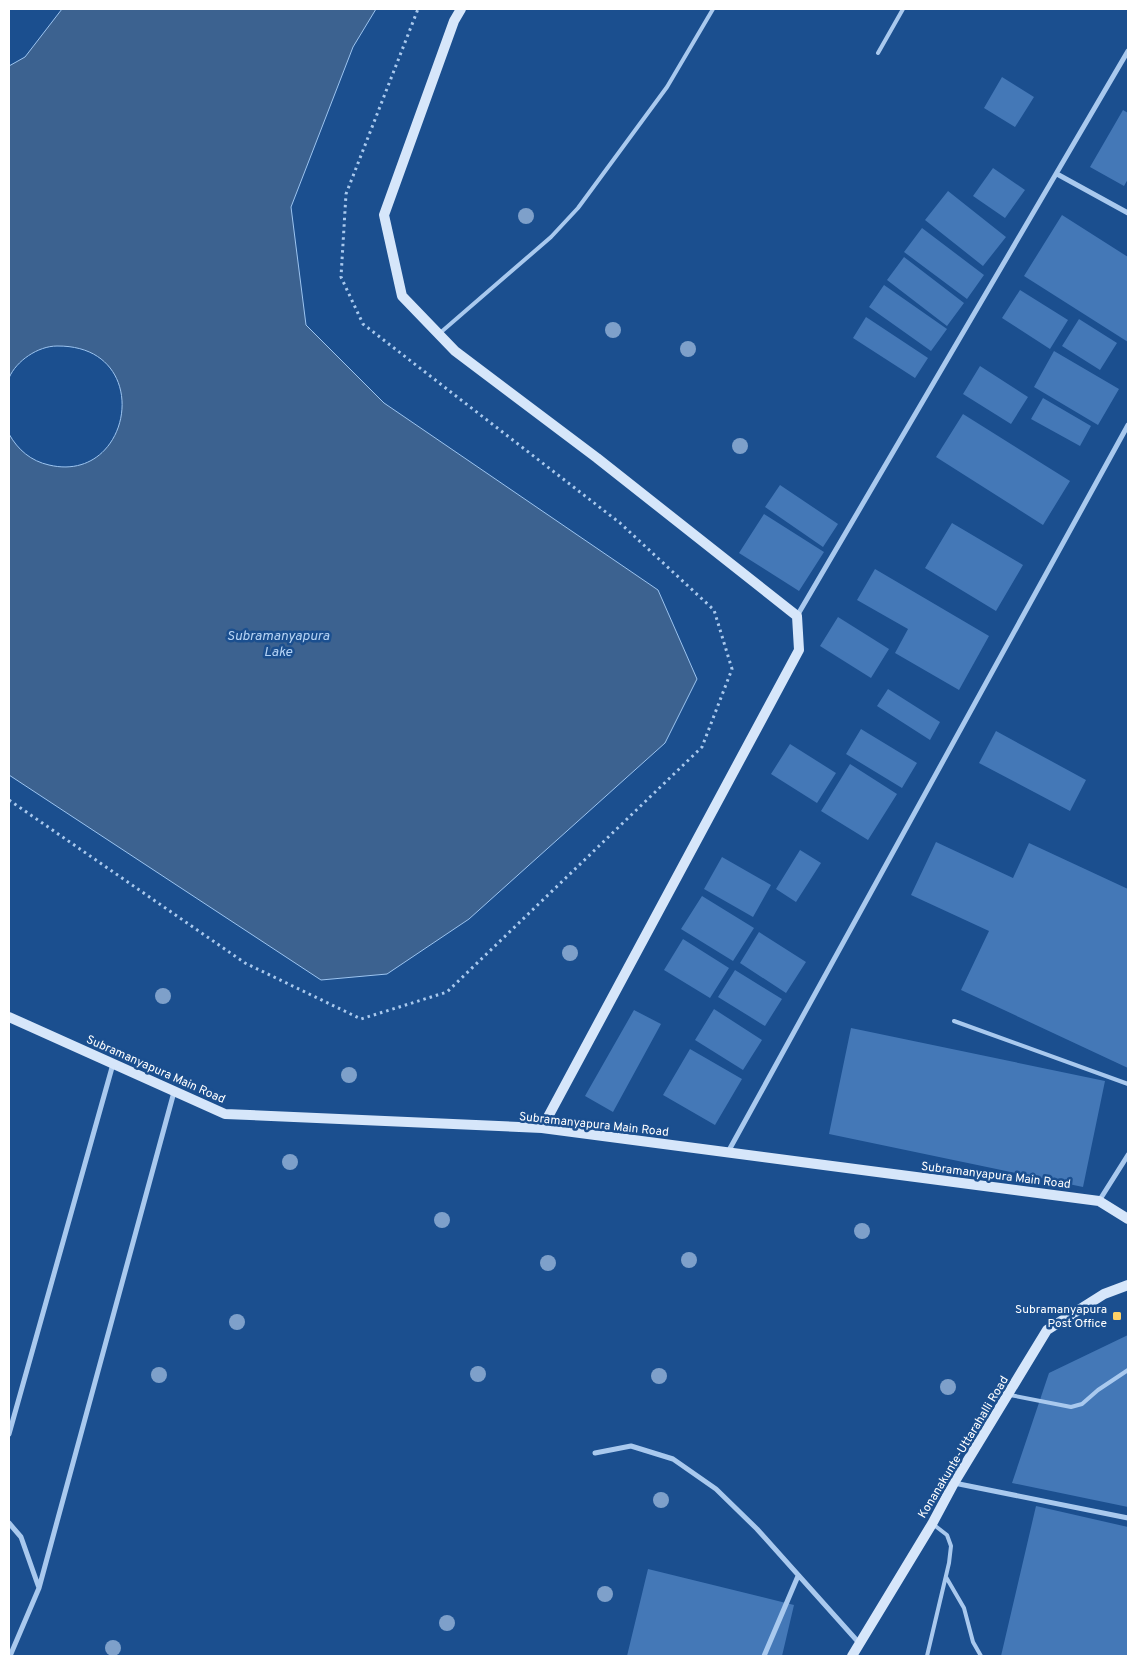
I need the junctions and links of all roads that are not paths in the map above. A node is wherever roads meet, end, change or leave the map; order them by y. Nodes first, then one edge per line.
1 (461, 9) edge
2 (713, 9) edge
3 (903, 9) edge
4 (1128, 51) edge
5 (878, 53) dead end
6 (1057, 174) junction
7 (1128, 212) edge
8 (439, 334) junction
9 (1128, 425) edge
10 (797, 616) junction
11 (9, 1017) edge
12 (954, 1021) dead end
13 (113, 1063) junction
14 (1128, 1084) edge
15 (174, 1092) junction
16 (542, 1128) junction
17 (728, 1152) junction
18 (1128, 1154) edge
19 (1099, 1201) junction
20 (1128, 1218) edge
21 (1128, 1285) edge
22 (1128, 1370) edge
23 (1008, 1395) junction
24 (9, 1434) edge
25 (595, 1453) dead end
26 (954, 1484) junction
27 (1128, 1518) edge
28 (9, 1522) edge
29 (932, 1524) junction
30 (798, 1576) junction
31 (946, 1577) junction
32 (38, 1588) junction
33 (860, 1644) junction
34 (10, 1656) edge
35 (764, 1656) edge
36 (852, 1656) edge
37 (927, 1656) edge
38 (981, 1656) edge

1 - 8 street
2 - 8 lane
3 - 5 lane
4 - 6 street
6 - 7 street
6 - 10 street
8 - 10 street
9 - 17 street
10 - 16 street
11 - 13 street, Subramanyapura Main Road
12 - 14 lane
13 - 15 street, Subramanyapura Main Road
13 - 24 street
15 - 16 street, Subramanyapura Main Road
15 - 32 street
16 - 17 street, Subramanyapura Main Road
17 - 19 street, Subramanyapura Main Road
18 - 19 street
19 - 20 street, Subramanyapura Main Road
21 - 23 street, Konanakunte-Uttarahalli Road
22 - 23 lane
23 - 26 street, Konanakunte-Uttarahalli Road
25 - 30 street
26 - 27 street
26 - 29 street, Konanakunte-Uttarahalli Road
28 - 32 street
29 - 31 lane
29 - 33 street, Konanakunte-Uttarahalli Road
30 - 33 street
30 - 35 street
31 - 37 lane
31 - 38 lane
32 - 34 street
33 - 36 street, Konanakunte-Uttarahalli Road

